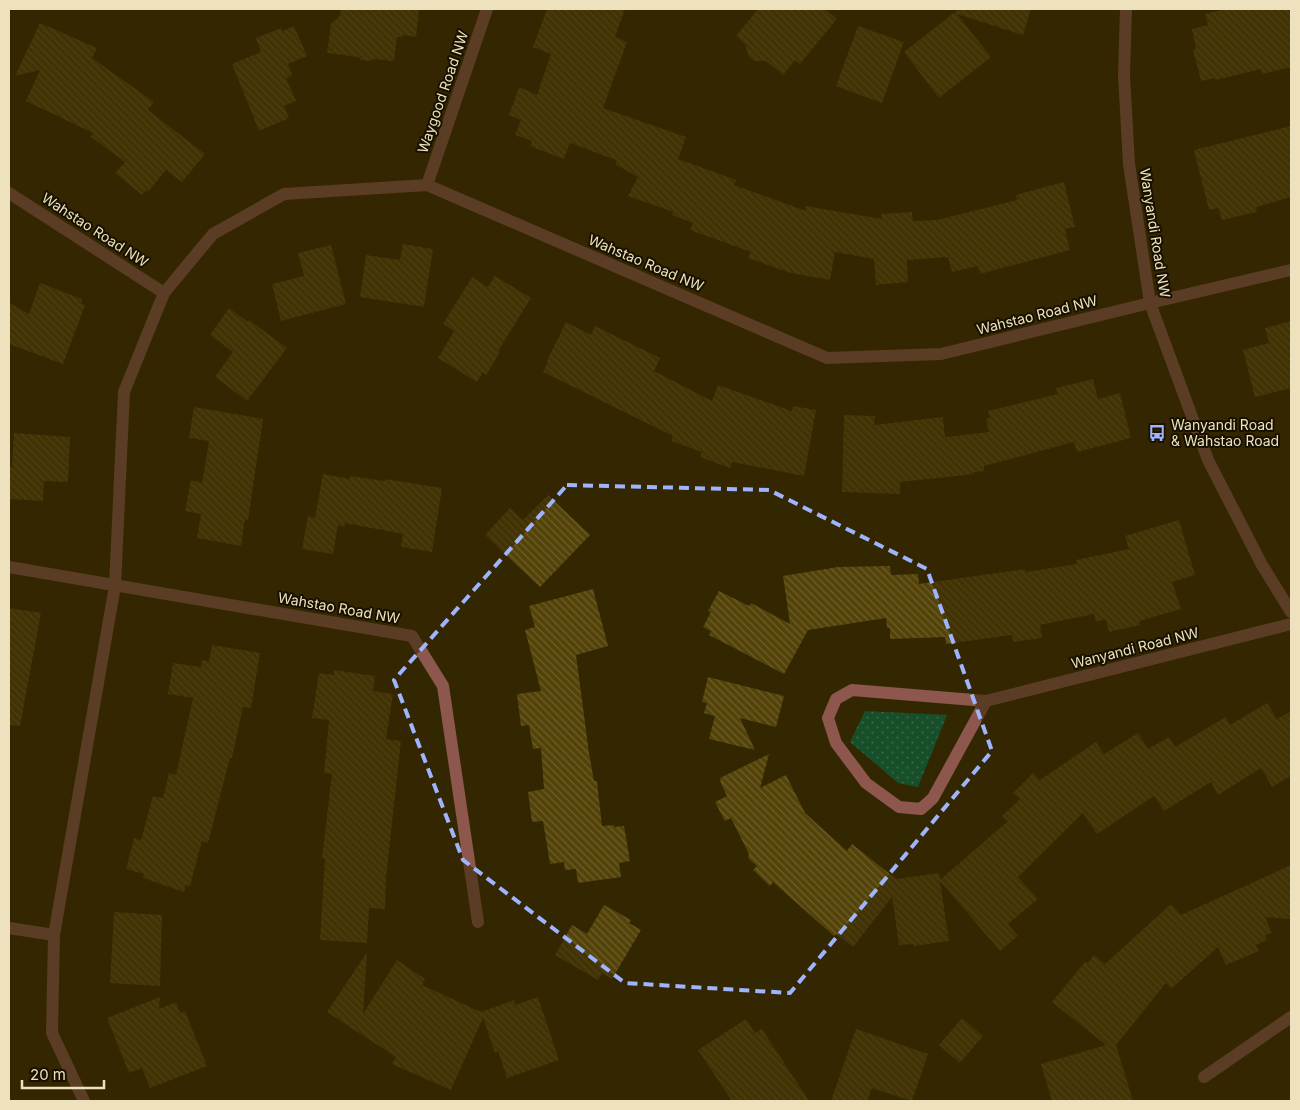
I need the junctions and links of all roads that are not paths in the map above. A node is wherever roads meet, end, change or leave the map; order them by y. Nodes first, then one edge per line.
1 (487, 9) edge
2 (1126, 9) edge
3 (427, 185) junction
4 (9, 193) edge
5 (1291, 270) edge
6 (164, 293) junction
7 (1150, 302) junction
8 (9, 567) edge
9 (115, 586) junction
10 (1291, 612) edge
11 (1291, 624) edge
12 (986, 701) junction
13 (478, 922) dead end
14 (9, 928) edge
15 (54, 936) junction
16 (1291, 1017) edge
17 (1204, 1077) dead end
18 (84, 1101) edge

1 - 3 street, Waygood Road NW
2 - 7 street, Wanyandi Road NW
3 - 6 street, Wahstao Road NW
3 - 7 street, Wahstao Road NW
4 - 6 street, Wahstao Road NW
5 - 7 street, Wahstao Road NW
6 - 9 street, Wahstao Road NW
7 - 10 street, Wanyandi Road NW
8 - 9 street, Wahstao Road NW
9 - 13 street, Wahstao Road NW
9 - 15 street, Wahstao Road NW
11 - 12 street, Wanyandi Road NW
12 - 12 street, Wanyandi Road NW
14 - 15 street
15 - 18 street, Wahstao Road NW
16 - 17 street

